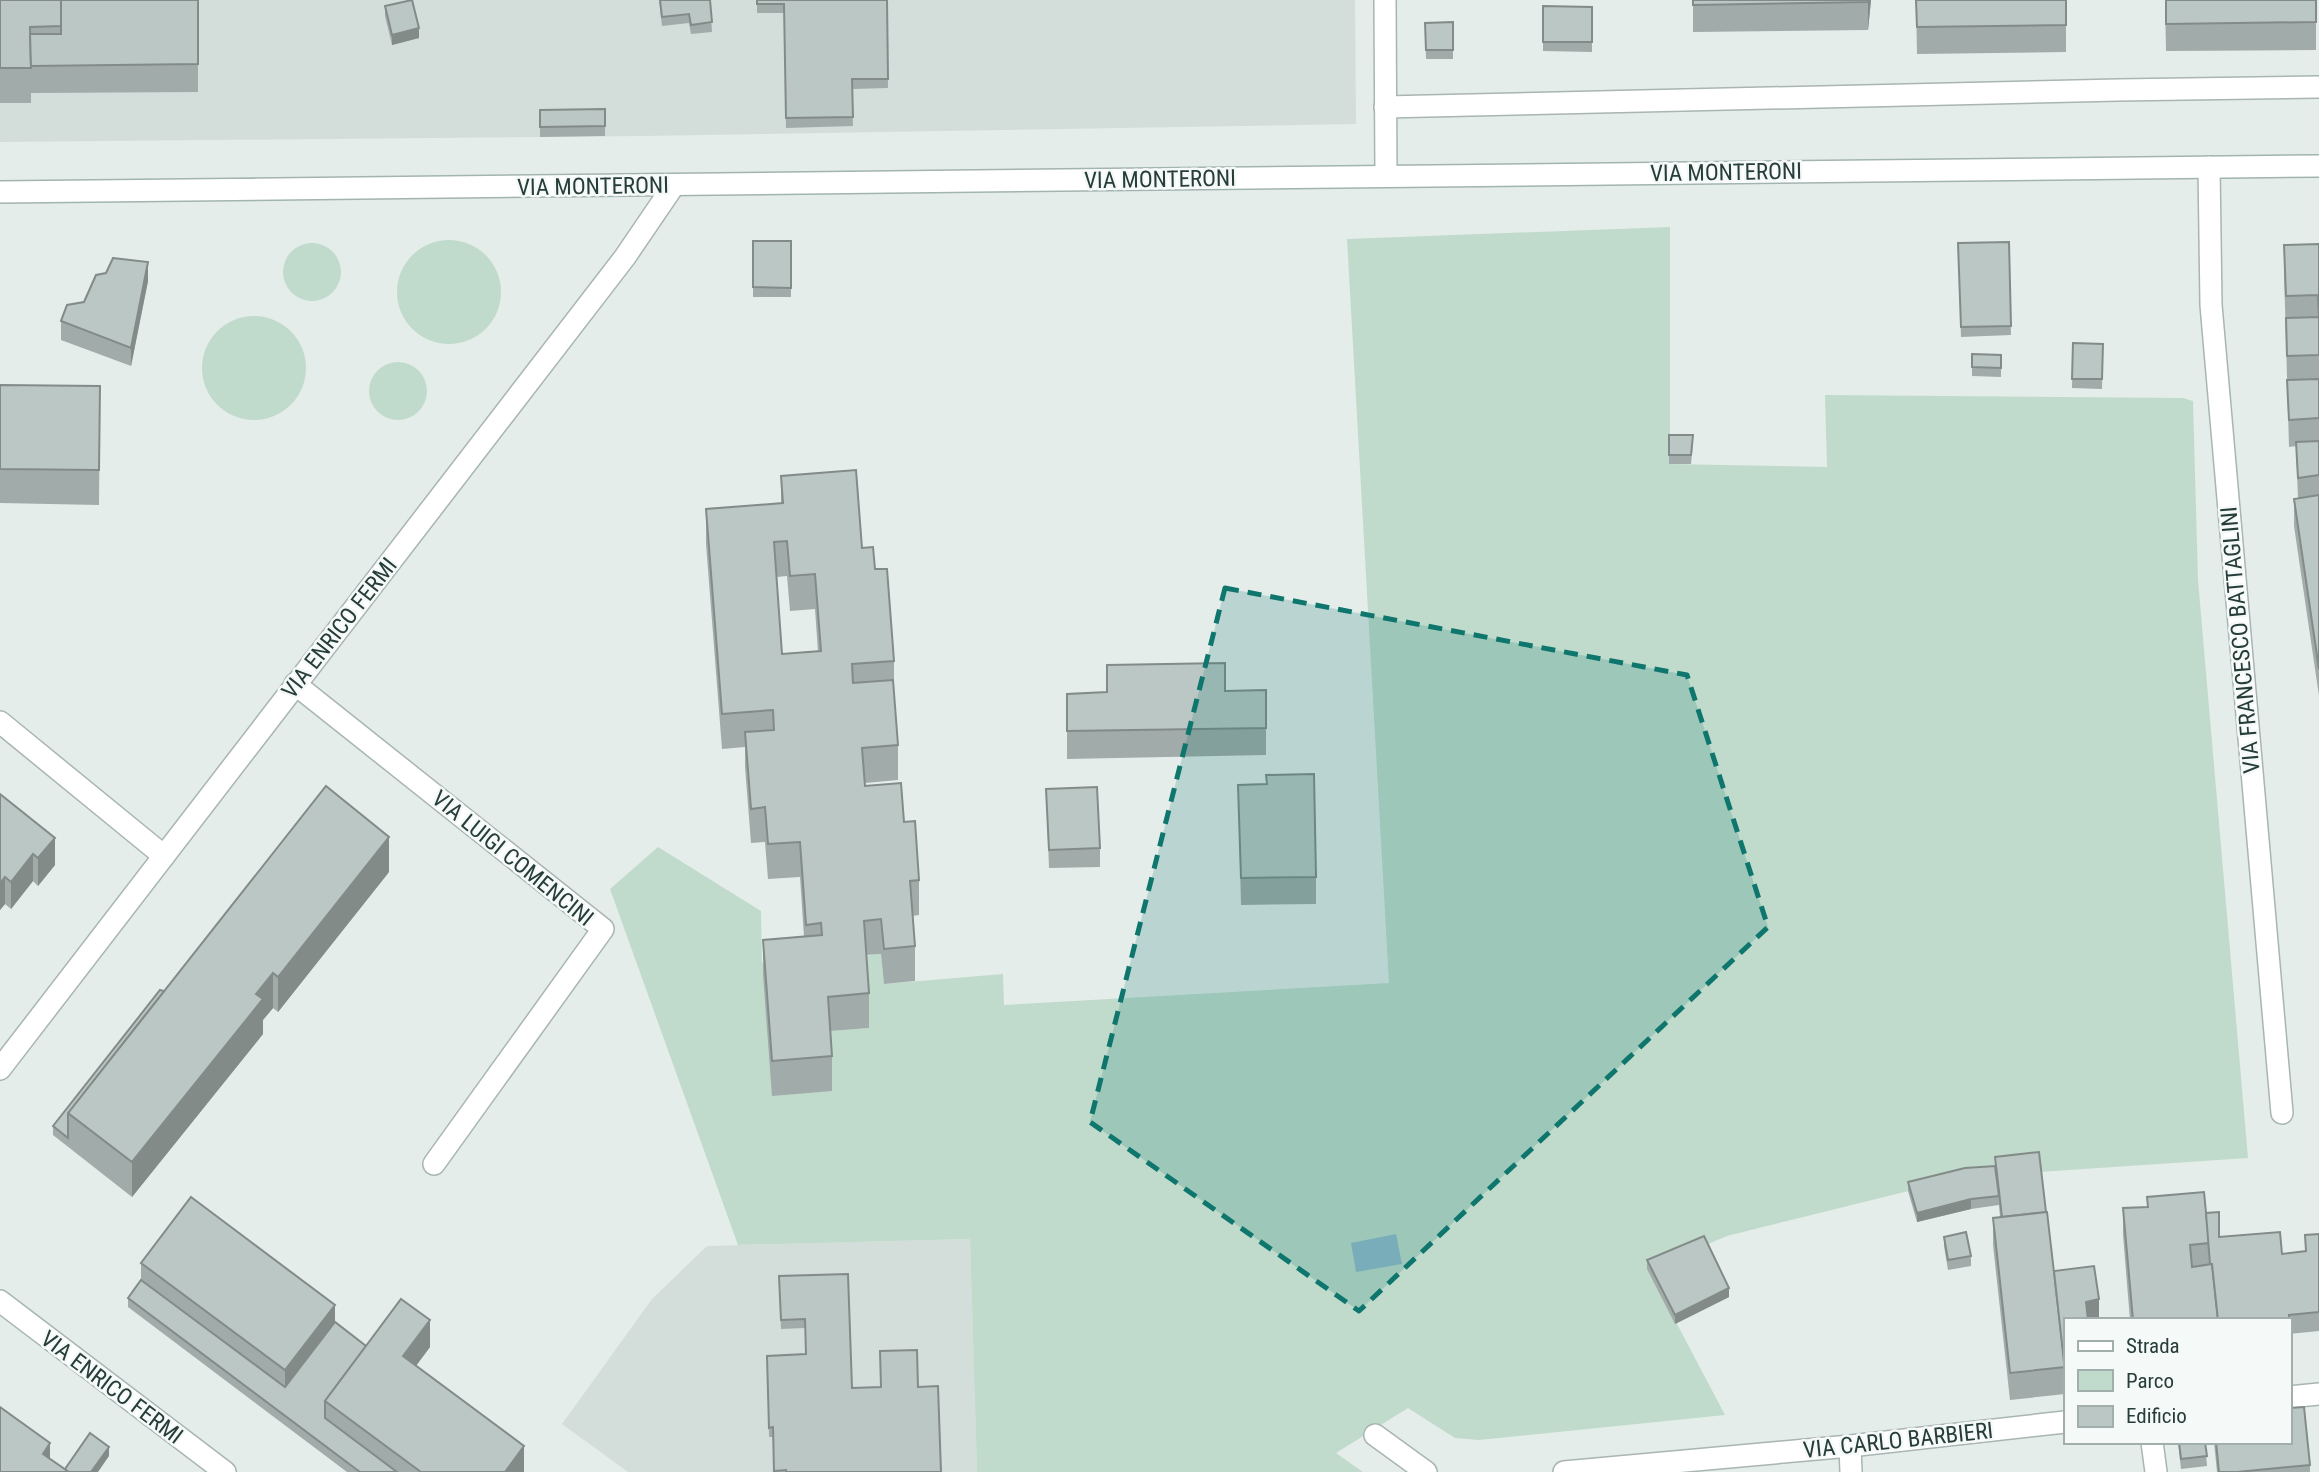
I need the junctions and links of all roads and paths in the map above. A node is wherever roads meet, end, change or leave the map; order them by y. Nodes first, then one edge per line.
1 (1385, 0) edge
2 (2319, 88) edge
3 (1385, 107) junction
4 (2319, 166) edge
5 (2208, 167) junction
6 (1386, 176) junction
7 (674, 185) junction
8 (0, 192) edge
9 (295, 684) junction
10 (0, 722) edge
11 (164, 856) junction
12 (0, 1069) edge
13 (2282, 1112) dead end
14 (434, 1164) dead end
15 (0, 1301) edge
16 (2319, 1394) edge
17 (2291, 1397) edge
18 (2064, 1422) edge
19 (1375, 1435) dead end
20 (2152, 1444) edge
21 (1850, 1446) junction
22 (225, 1472) edge
23 (1426, 1472) edge
24 (1564, 1472) edge
25 (1852, 1472) edge
26 (2156, 1472) edge

1 - 3 street
2 - 3 street
3 - 6 street
4 - 5 street, VIA MONTERONI
5 - 6 street, VIA MONTERONI
5 - 13 street, VIA FRANCESCO BATTAGLINI
6 - 7 street, VIA MONTERONI
7 - 8 street, VIA MONTERONI
7 - 9 street, VIA ENRICO FERMI
9 - 11 street, VIA ENRICO FERMI
9 - 14 street, VIA LUIGI COMENCINI
10 - 11 street
11 - 12 street, VIA ENRICO FERMI
15 - 22 street, VIA ENRICO FERMI
16 - 17 street
18 - 21 street, VIA CARLO BARBIERI
19 - 23 street
20 - 26 street
21 - 24 street, VIA CARLO BARBIERI
21 - 25 street

